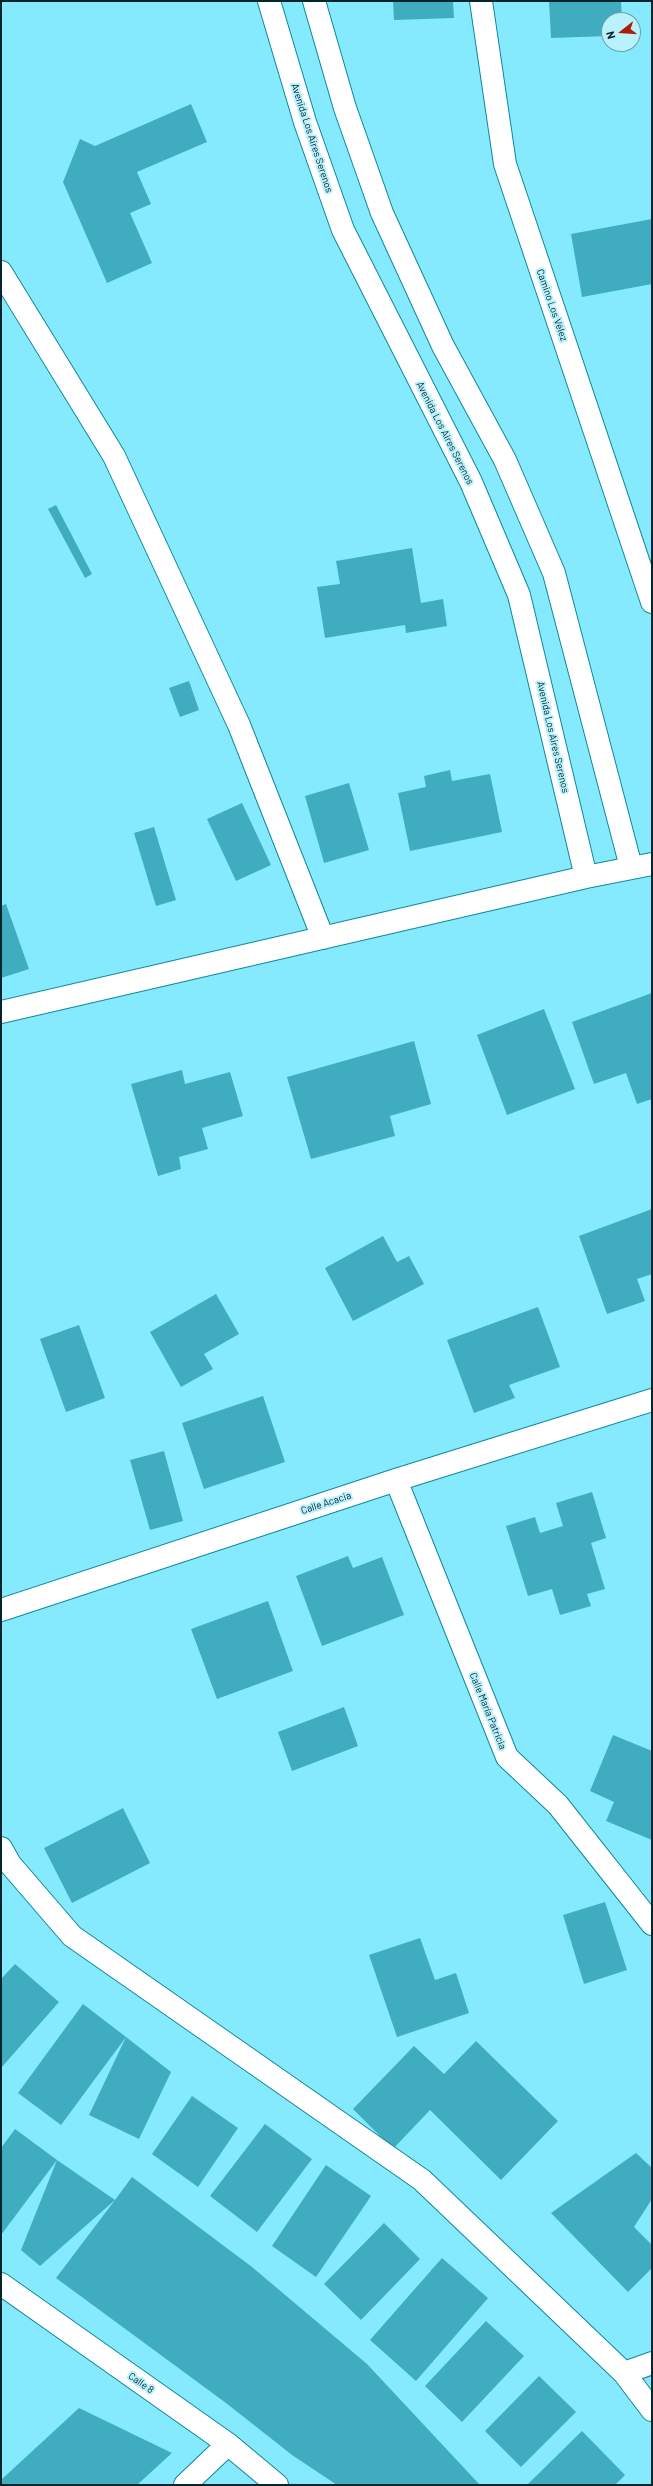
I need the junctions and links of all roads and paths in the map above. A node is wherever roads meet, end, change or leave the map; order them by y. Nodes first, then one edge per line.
1 (269, 1) edge
2 (314, 1) edge
3 (481, 1) edge
4 (1, 272) edge
5 (652, 602) edge
6 (652, 864) edge
7 (631, 867) junction
8 (586, 876) junction
9 (323, 938) junction
10 (1, 1012) edge
11 (652, 1400) edge
12 (396, 1480) junction
13 (1, 1610) edge
14 (1, 1848) edge
15 (652, 1924) edge
16 (1, 2284) edge
17 (652, 2363) edge
18 (624, 2373) junction
19 (652, 2410) edge
20 (228, 2444) junction
21 (185, 2485) edge
22 (277, 2485) edge

1 - 8 street, Avenida Los Aires Serenos
2 - 7 street
3 - 5 street, Camino Los Vélez
4 - 9 street
6 - 7 street
7 - 8 street
8 - 9 street
9 - 10 street
11 - 12 street, Calle Acacia
12 - 13 street, Calle Acacia
12 - 15 street, Calle María Patricia
14 - 18 street
16 - 20 street, Calle 8
17 - 18 street
18 - 19 street
20 - 21 street
20 - 22 street, Calle 8

